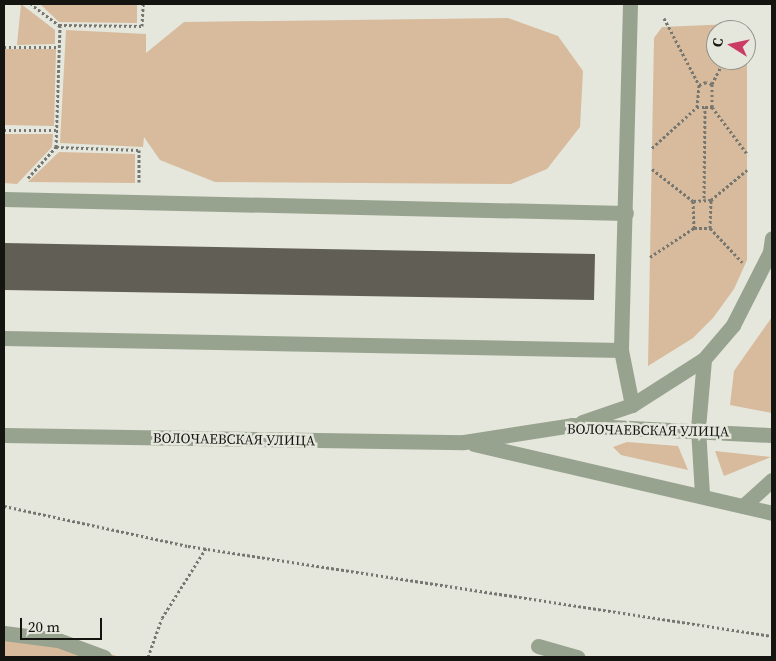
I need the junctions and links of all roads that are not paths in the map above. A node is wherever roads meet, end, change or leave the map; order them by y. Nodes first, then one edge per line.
1 (630, 4) edge
2 (6, 199) edge
3 (626, 213) junction
4 (772, 238) edge
5 (4, 338) edge
6 (621, 350) junction
7 (704, 359) junction
8 (632, 405) junction
9 (572, 426) junction
10 (698, 428) junction
11 (4, 435) edge
12 (772, 435) edge
13 (464, 442) junction
14 (772, 480) edge
15 (702, 494) junction
16 (743, 506) junction
17 (772, 512) edge
18 (4, 633) edge
19 (538, 646) dead end
20 (104, 657) edge
21 (577, 657) edge

1 - 3 street
2 - 3 street
3 - 6 street
4 - 7 street
5 - 6 street
6 - 8 street
7 - 8 street
7 - 10 street
8 - 9 street
9 - 10 street, ВОЛОЧАЕВСКАЯ УЛИЦА
9 - 13 street, ВОЛОЧАЕВСКАЯ УЛИЦА
10 - 12 street, ВОЛОЧАЕВСКАЯ УЛИЦА
10 - 15 street
11 - 13 street, ВОЛОЧАЕВСКАЯ УЛИЦА
13 - 15 street, ВОЛОЧАЕВСКАЯ УЛИЦА
14 - 16 street
15 - 16 street, ВОЛОЧАЕВСКАЯ УЛИЦА
16 - 17 street, ВОЛОЧАЕВСКАЯ УЛИЦА
18 - 20 street
19 - 21 street

